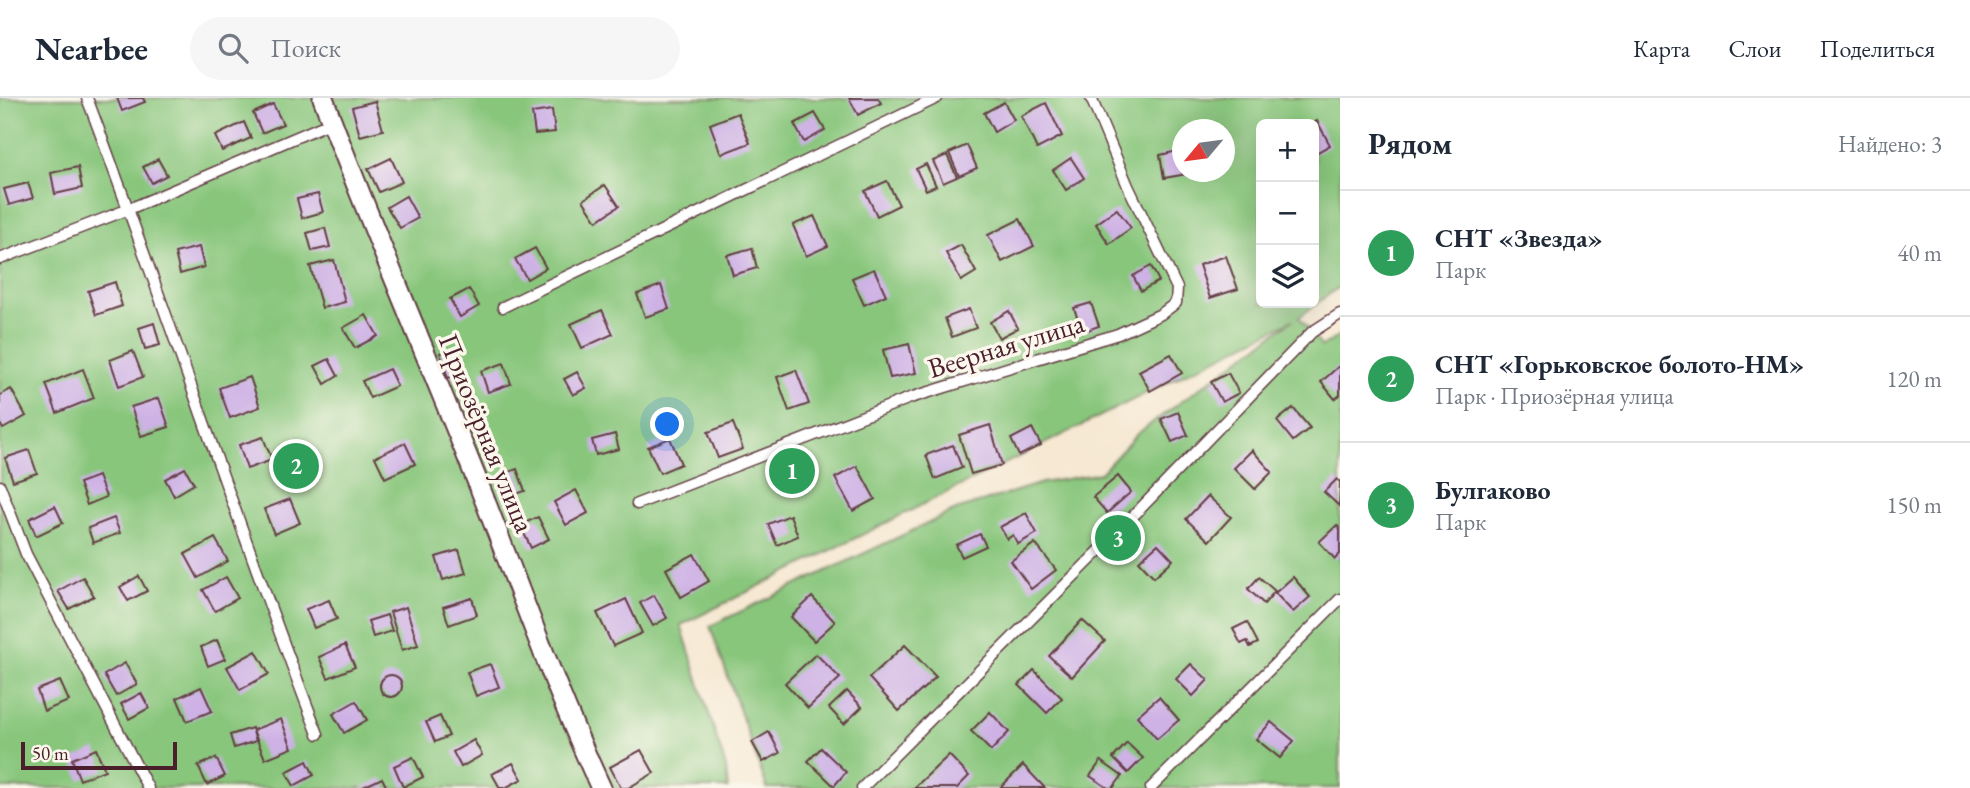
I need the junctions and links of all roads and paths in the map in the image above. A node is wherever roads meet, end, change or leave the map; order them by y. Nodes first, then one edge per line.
1 (87, 98) edge
2 (323, 98) edge
3 (937, 98) edge
4 (1091, 98) edge
5 (332, 122) junction
6 (129, 209) junction
7 (0, 259) edge
8 (503, 307) dead end
9 (1340, 314) edge
10 (0, 486) edge
11 (637, 504) dead end
12 (1340, 599) edge
13 (317, 734) dead end
14 (148, 788) edge
15 (601, 788) edge
16 (862, 788) edge
17 (1152, 788) edge

1 - 6 lane
2 - 5 street, Приозёрная улица
3 - 8 lane
4 - 11 lane, Веерная улица
5 - 6 lane
5 - 15 street, Приозёрная улица
6 - 7 lane
6 - 13 lane
9 - 16 lane
10 - 14 lane
12 - 17 lane

